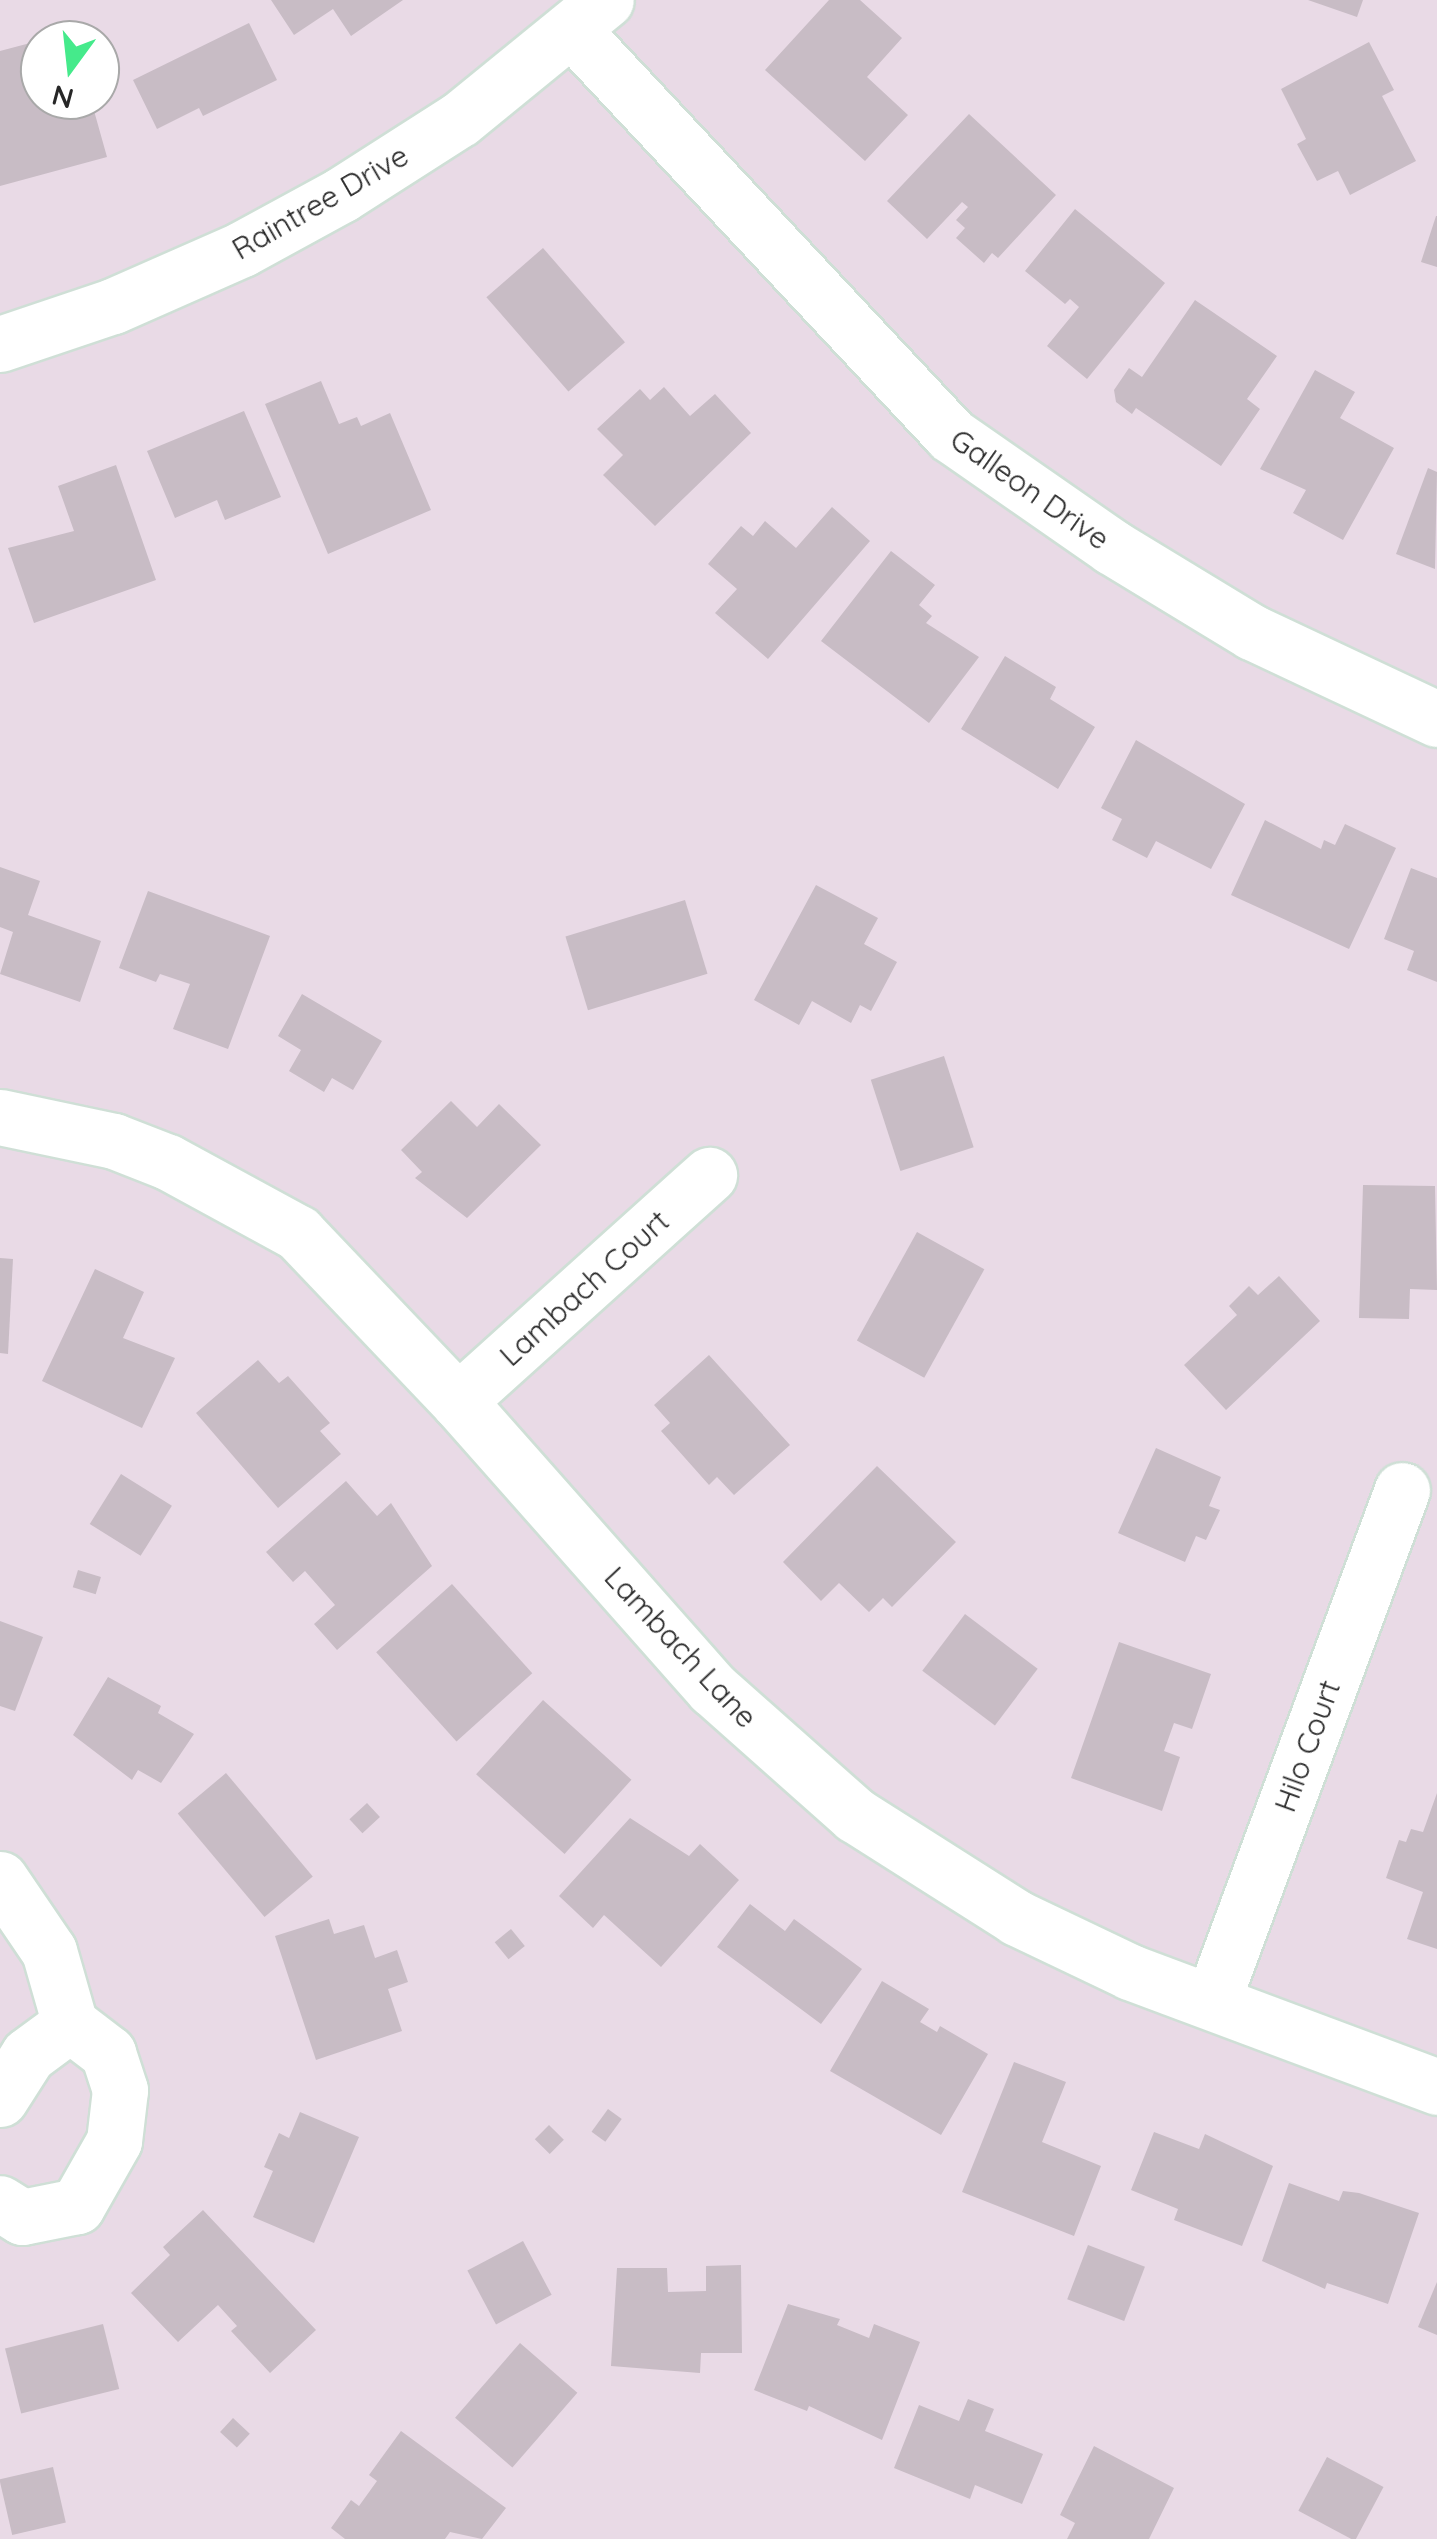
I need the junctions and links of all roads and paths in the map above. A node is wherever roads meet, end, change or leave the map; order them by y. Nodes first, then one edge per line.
1 (590, 15) edge
2 (0, 344) edge
3 (1437, 719) edge
4 (0, 1117) edge
5 (709, 1175) dead end
6 (458, 1401) junction
7 (1402, 1490) dead end
8 (0, 1878) edge
9 (1212, 2002) junction
10 (70, 2024) junction
11 (1437, 2087) edge
12 (0, 2098) edge
13 (0, 2202) edge

1 - 2 street, Raintree Drive
1 - 3 street, Galleon Drive
4 - 6 street, Lambach Lane
5 - 6 street, Lambach Court
6 - 9 street, Lambach Lane
7 - 9 street, Hilo Court
8 - 10 street
9 - 11 street, Lambach Lane
10 - 12 street
10 - 13 street

